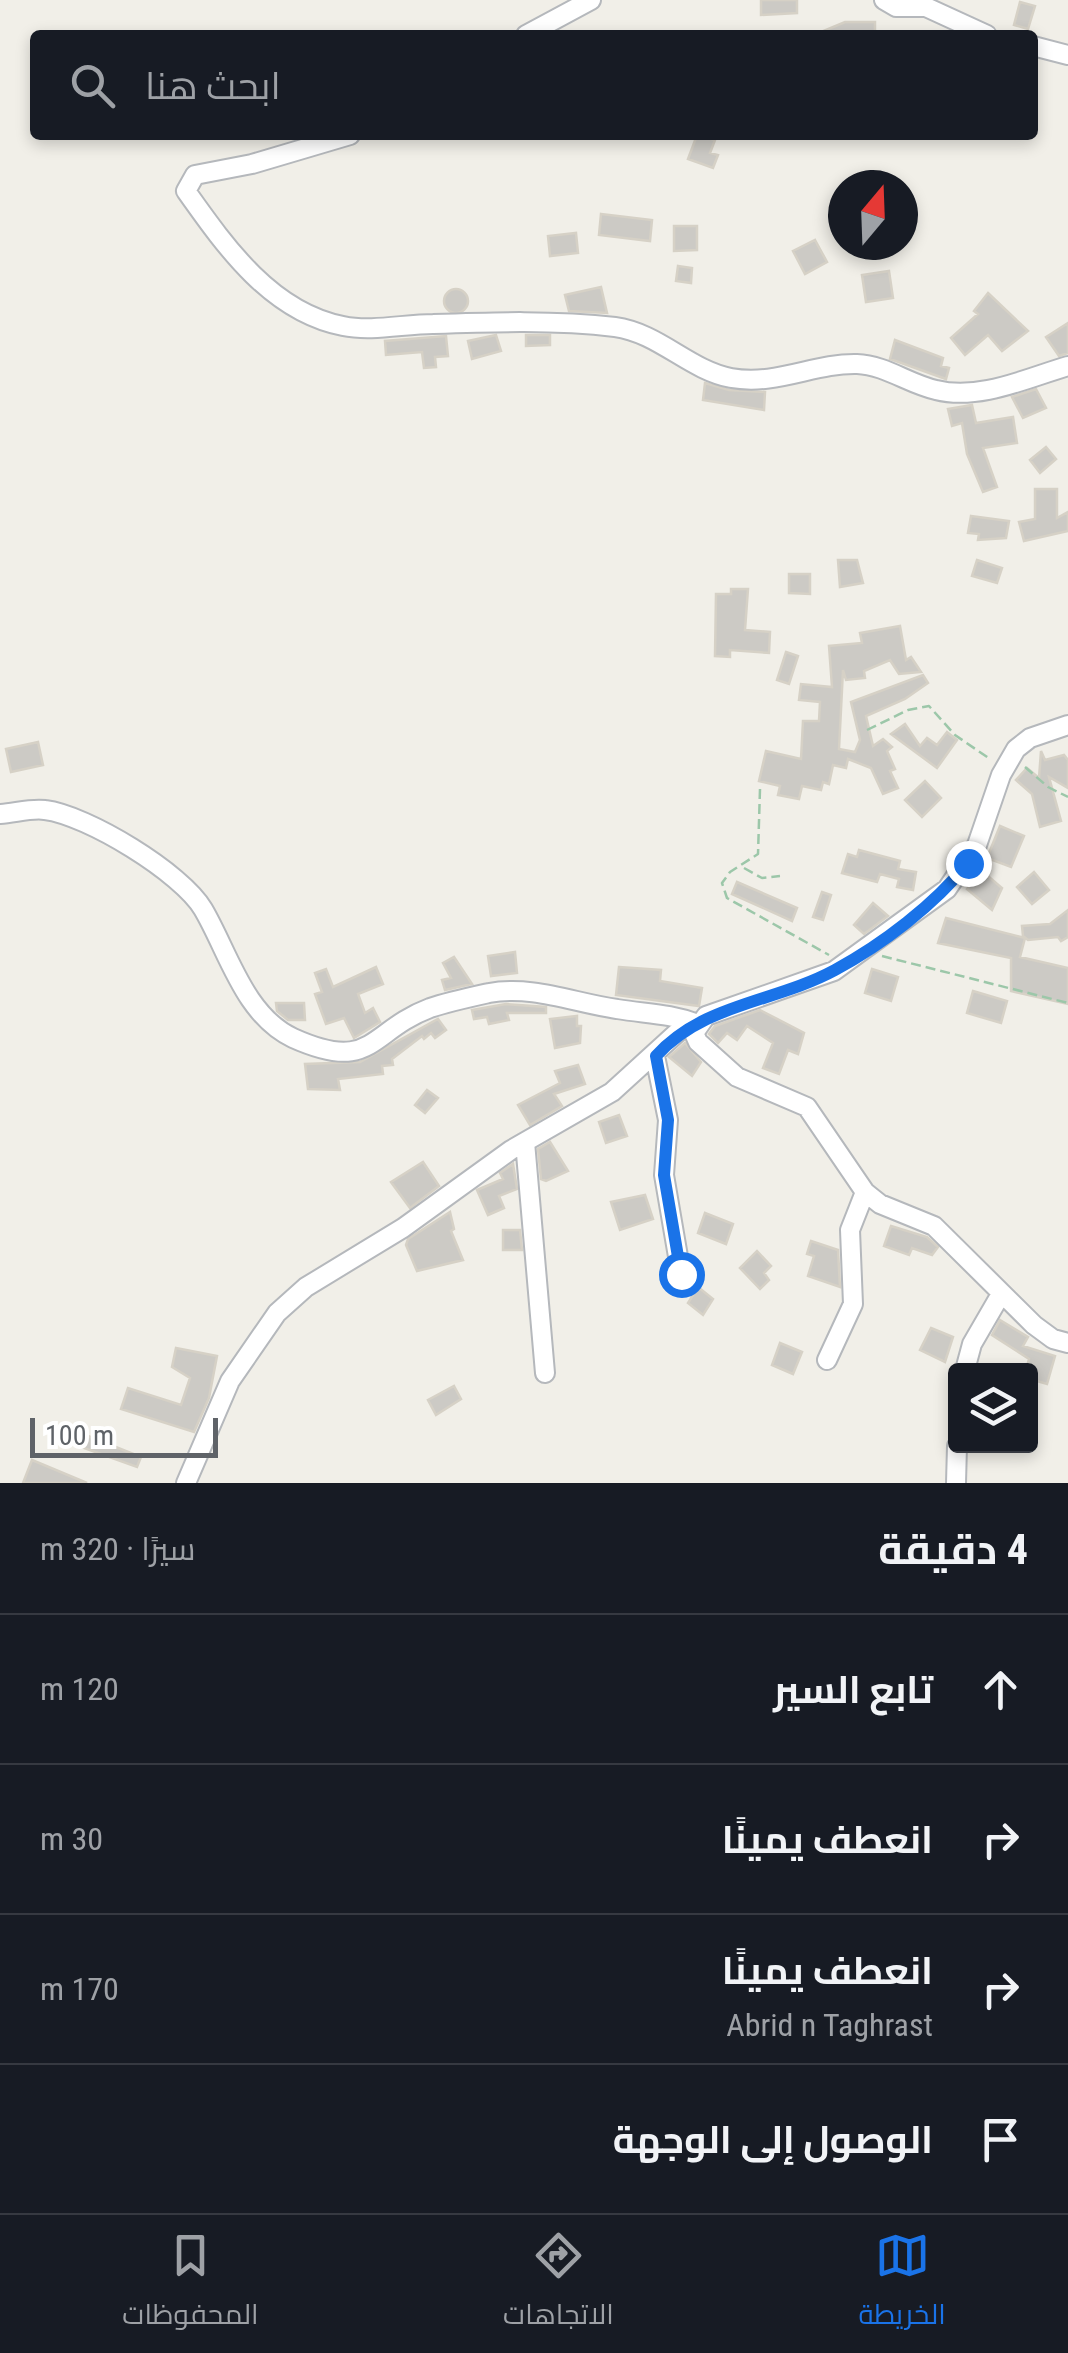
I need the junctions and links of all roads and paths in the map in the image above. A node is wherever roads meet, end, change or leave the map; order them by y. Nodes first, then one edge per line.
1 (591, 0) edge
2 (884, 0) edge
3 (535, 30) edge
4 (977, 30) edge
5 (1038, 47) edge
6 (1068, 55) edge
7 (333, 140) edge
8 (1068, 366) edge
9 (1068, 726) edge
10 (866, 730) dead end
11 (1016, 749) junction
12 (1005, 766) junction
13 (760, 789) dead end
14 (1068, 797) edge
15 (0, 814) edge
16 (742, 867) junction
17 (780, 876) dead end
18 (867, 949) junction
19 (842, 966) junction
20 (1068, 1002) edge
21 (698, 1024) junction
22 (656, 1056) junction
23 (525, 1142) junction
24 (865, 1192) junction
25 (681, 1274) dead end
26 (1001, 1294) junction
27 (1068, 1342) edge
28 (827, 1360) dead end
29 (967, 1363) edge
30 (545, 1373) dead end
31 (958, 1453) edge
32 (186, 1483) edge
33 (956, 1483) edge

1 - 3 street
2 - 4 street
5 - 6 street
7 - 8 street
9 - 11 street
10 - 12 path
11 - 12 street
11 - 14 path
12 - 18 street
13 - 16 path
15 - 21 street
16 - 17 path
16 - 19 path
18 - 19 street
18 - 20 path
19 - 21 street
21 - 22 street
21 - 24 street
22 - 23 street
22 - 25 street
23 - 30 street
23 - 32 street
24 - 26 street
24 - 28 street
26 - 27 street
26 - 29 street
31 - 33 street

